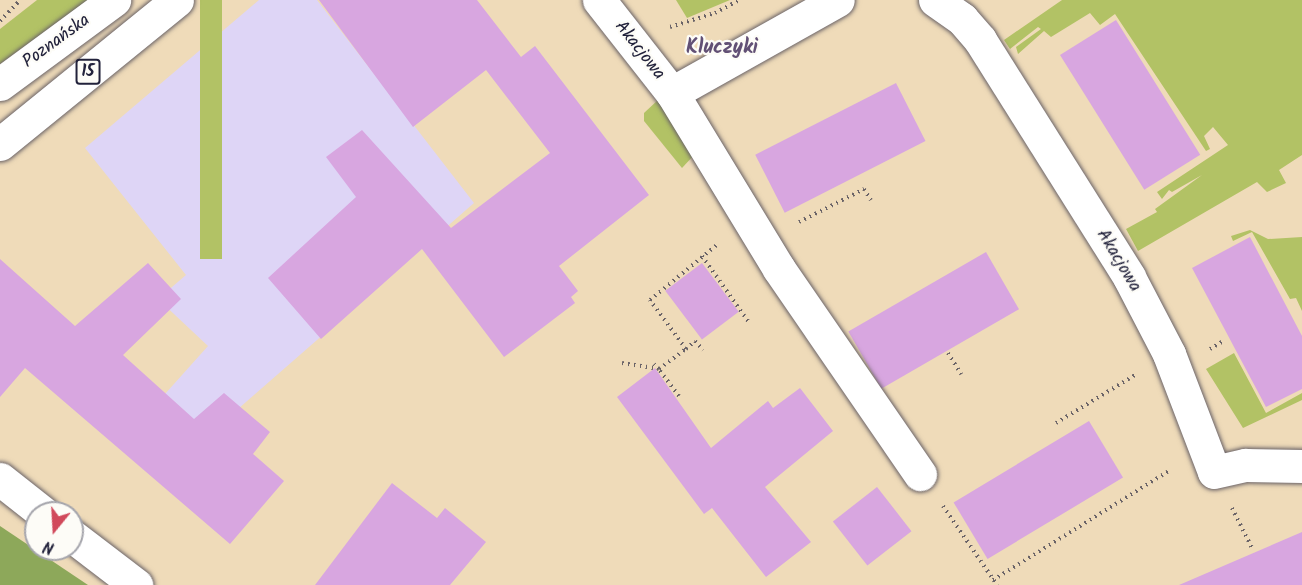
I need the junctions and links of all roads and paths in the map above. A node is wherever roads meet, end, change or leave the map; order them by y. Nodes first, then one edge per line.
1 (20, 0) edge
2 (114, 0) edge
3 (177, 0) edge
4 (599, 0) edge
5 (739, 0) edge
6 (838, 0) edge
7 (935, 0) edge
8 (0, 21) edge
9 (665, 28) dead end
10 (0, 84) edge
11 (672, 93) junction
12 (0, 144) edge
13 (745, 212) junction
14 (702, 256) junction
15 (748, 321) dead end
16 (686, 349) junction
17 (703, 350) dead end
18 (948, 353) dead end
19 (1169, 354) junction
20 (622, 363) dead end
21 (654, 364) dead end
22 (659, 369) junction
23 (961, 374) dead end
24 (679, 396) dead end
25 (1056, 423) dead end
26 (1206, 449) junction
27 (1302, 466) edge
28 (920, 474) joint
29 (0, 479) edge
30 (28, 501) edge
31 (84, 545) edge
32 (993, 580) junction
33 (136, 585) edge
34 (997, 585) edge

1 - 8 path
2 - 10 street, Poznańska / 15
3 - 12 street, 15
4 - 11 street, Akacjowa
5 - 9 path
6 - 11 street, Akacjowa
7 - 19 street, Akacjowa
11 - 13 street
13 - 14 path
13 - 28 street
14 - 15 path
14 - 16 path
16 - 17 path
16 - 22 path
18 - 23 path
19 - 25 path
19 - 26 street, Akacjowa
20 - 22 path
21 - 22 path
22 - 24 path
26 - 27 street, Akacjowa
26 - 32 path
28 - 32 path
29 - 30 street
31 - 33 street
32 - 34 path

